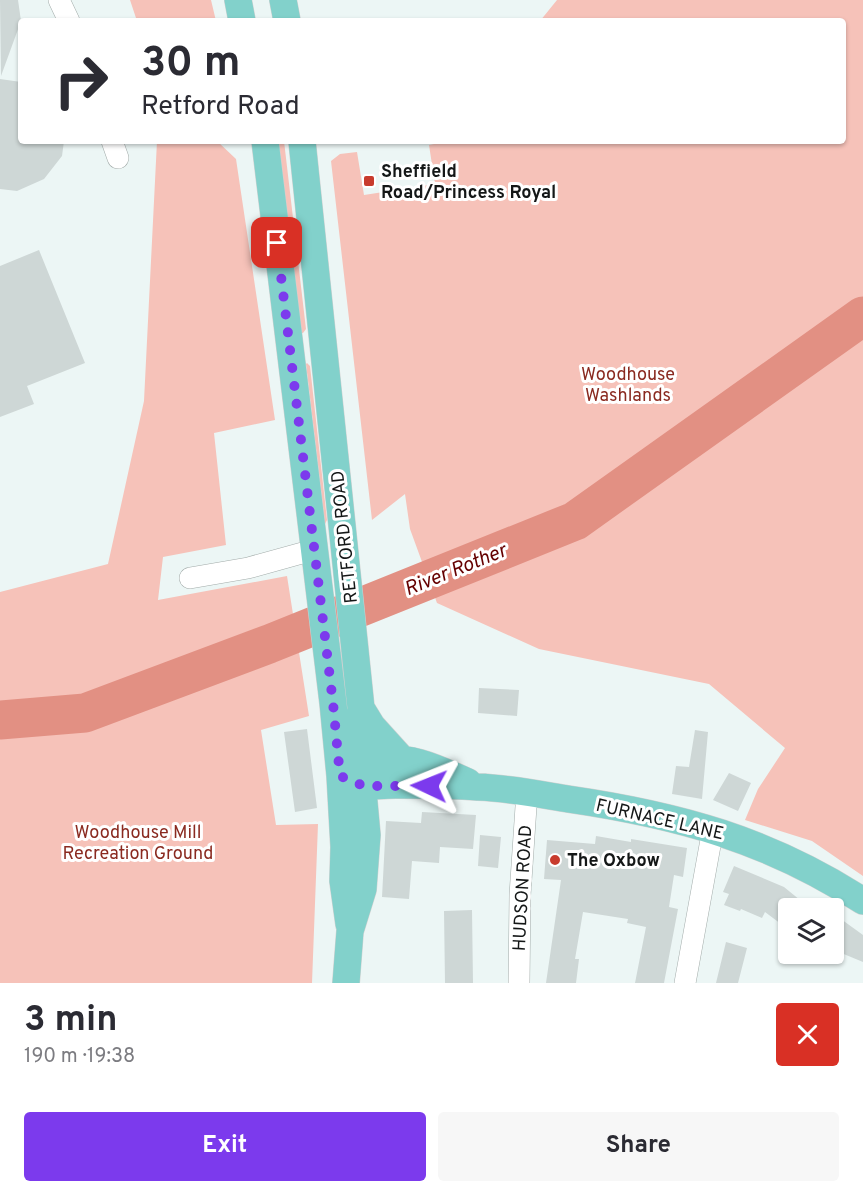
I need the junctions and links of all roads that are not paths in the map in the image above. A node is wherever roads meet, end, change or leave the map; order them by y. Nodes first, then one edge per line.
1 (59, 0) edge
2 (238, 0) edge
3 (283, 0) edge
4 (68, 18) edge
5 (241, 18) edge
6 (286, 18) edge
7 (265, 144) edge
8 (302, 144) edge
9 (313, 550) junction
10 (190, 578) dead end
11 (361, 708) junction
12 (401, 758) junction
13 (355, 775) junction
14 (479, 787) junction
15 (527, 792) junction
16 (713, 829) junction
17 (863, 901) edge
18 (346, 983) edge
19 (519, 983) edge
20 (685, 983) edge

1 - 4 street
2 - 5 main road
3 - 6 main road
7 - 9 main road, RETFORD ROAD
8 - 11 main road, RETFORD ROAD
9 - 10 street
9 - 13 main road, RETFORD ROAD
11 - 12 main road
11 - 13 main road, RETFORD ROAD
12 - 13 main road, FURNACE LANE
12 - 14 main road, FURNACE LANE
13 - 14 main road, FURNACE LANE
13 - 18 main road, RETFORD ROAD
14 - 15 main road, FURNACE LANE
15 - 16 main road, FURNACE LANE
15 - 19 street, HUDSON ROAD
16 - 17 main road, FURNACE LANE
16 - 20 street

